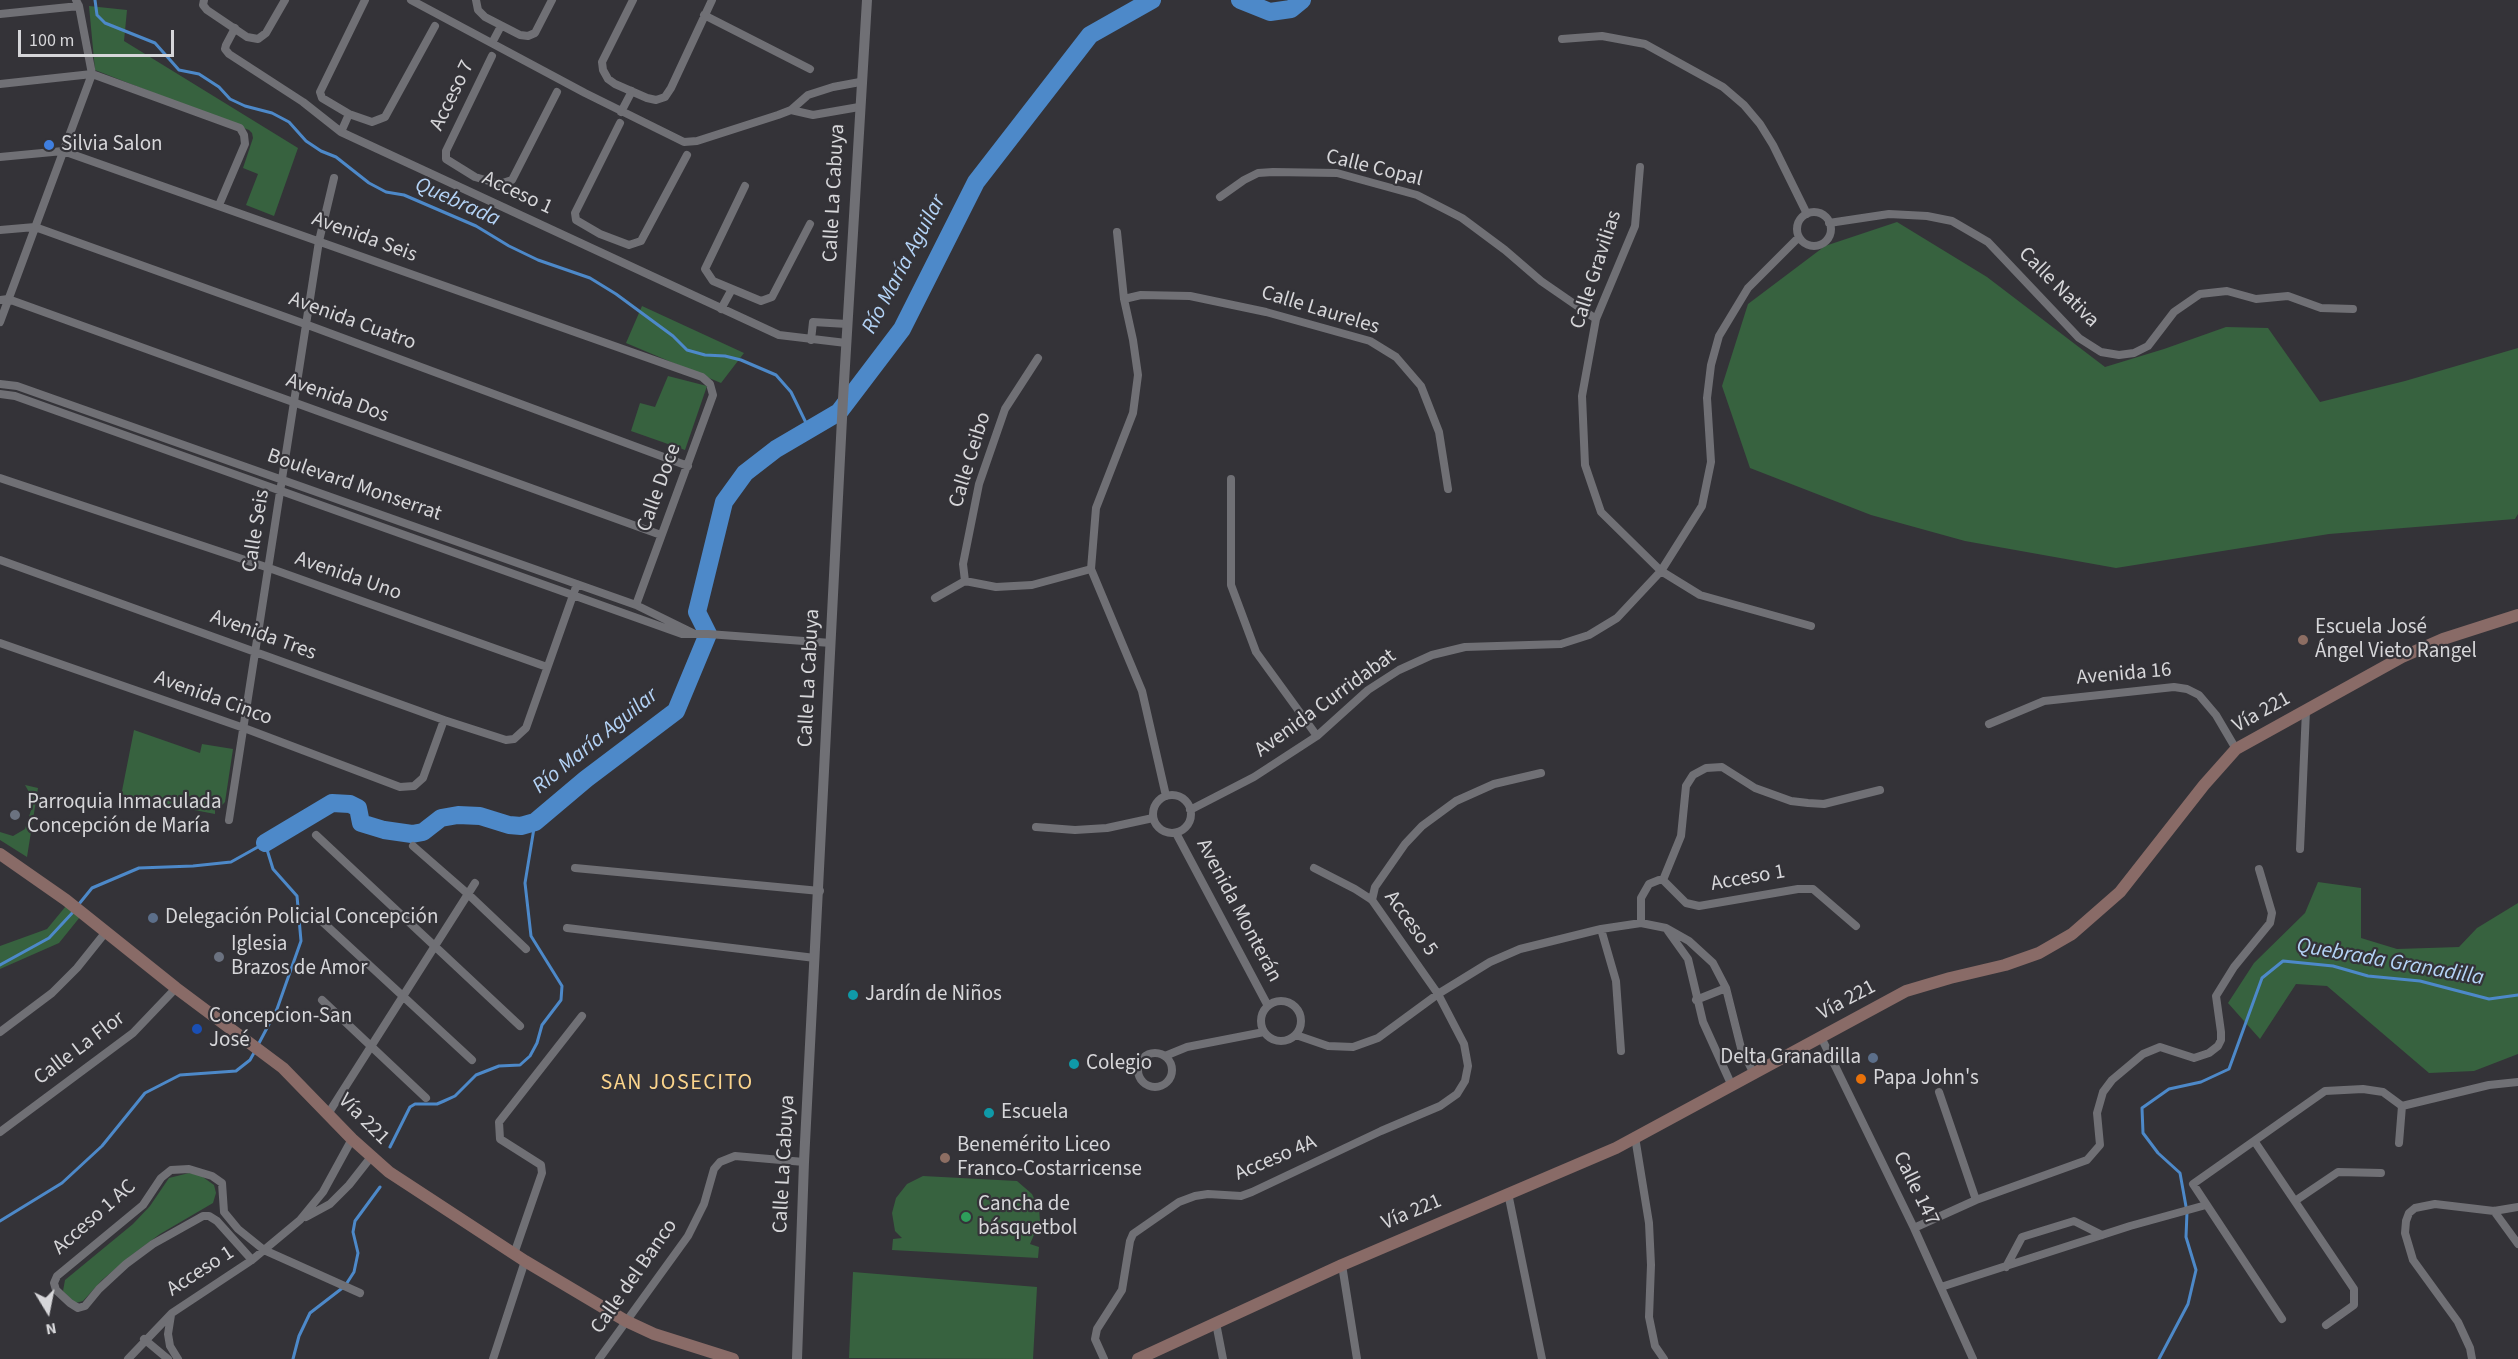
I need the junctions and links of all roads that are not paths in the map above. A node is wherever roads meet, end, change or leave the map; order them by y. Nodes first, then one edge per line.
1 (204, 0) edge
2 (285, 0) edge
3 (365, 0) edge
4 (411, 0) edge
5 (476, 0) edge
6 (552, 0) edge
7 (633, 0) edge
8 (712, 0) edge
9 (866, 1) edge
10 (77, 3) edge
11 (0, 14) edge
12 (704, 15) junction
13 (435, 26) dead end
14 (501, 26) junction
15 (235, 28) junction
16 (1562, 39) dead end
17 (492, 43) junction
18 (492, 56) dead end
19 (810, 69) dead end
20 (92, 74) junction
21 (860, 82) junction
22 (0, 84) edge
23 (632, 91) junction
24 (557, 92) dead end
25 (859, 107) junction
26 (791, 110) junction
27 (621, 111) junction
28 (349, 114) junction
29 (620, 123) dead end
30 (341, 132) junction
31 (63, 151) junction
32 (687, 155) dead end
33 (0, 157) edge
34 (1640, 167) dead end
35 (475, 177) junction
36 (334, 178) dead end
37 (745, 186) dead end
38 (468, 191) junction
39 (1220, 197) dead end
40 (219, 205) junction
41 (1807, 214) junction
42 (1829, 223) junction
43 (810, 224) dead end
44 (35, 227) junction
45 (0, 230) edge
46 (1117, 232) dead end
47 (600, 234) junction
48 (1799, 237) junction
49 (319, 241) junction
50 (593, 248) junction
51 (732, 289) junction
52 (1124, 299) junction
53 (4, 300) edge
54 (721, 309) junction
55 (2353, 309) dead end
56 (1596, 319) junction
57 (0, 322) edge
58 (306, 324) junction
59 (848, 324) junction
60 (811, 340) junction
61 (846, 343) junction
62 (1038, 358) dead end
63 (0, 384) edge
64 (710, 384) joint
65 (0, 394) edge
66 (294, 402) junction
67 (688, 466) junction
68 (0, 478) edge
69 (1231, 479) dead end
70 (283, 480) junction
71 (1448, 489) dead end
72 (281, 492) junction
73 (661, 535) junction
74 (0, 560) edge
75 (269, 568) junction
76 (1091, 569) junction
77 (1661, 571) junction
78 (965, 581) junction
79 (578, 584) junction
80 (573, 596) junction
81 (935, 598) dead end
82 (636, 605) junction
83 (2518, 615) edge
84 (1811, 626) dead end
85 (693, 633) junction
86 (0, 643) edge
87 (831, 643) junction
88 (256, 653) junction
89 (547, 667) junction
90 (2306, 710) junction
91 (444, 720) junction
92 (1989, 724) dead end
93 (244, 728) junction
94 (1317, 736) junction
95 (2236, 749) junction
96 (1541, 773) dead end
97 (1880, 790) dead end
98 (1166, 796) junction
99 (1190, 810) junction
100 (1153, 818) junction
101 (229, 820) dead end
102 (1036, 827) dead end
103 (1176, 833) junction
104 (316, 835) dead end
105 (412, 846) dead end
106 (2300, 849) dead end
107 (0, 854) edge
108 (575, 868) dead end
109 (1314, 868) dead end
110 (2259, 869) dead end
111 (1663, 880) junction
112 (475, 883) dead end
113 (819, 891) junction
114 (468, 894) junction
115 (1372, 900) junction
116 (314, 914) dead end
117 (1641, 923) junction
118 (1856, 926) dead end
119 (567, 928) dead end
120 (1666, 928) junction
121 (1601, 929) junction
122 (105, 933) junction
123 (435, 946) junction
124 (526, 950) dead end
125 (814, 958) junction
126 (176, 988) junction
127 (1726, 988) junction
128 (1438, 994) junction
129 (403, 997) junction
130 (322, 1000) dead end
131 (1696, 1000) junction
132 (1268, 1006) junction
133 (582, 1016) dead end
134 (520, 1026) dead end
135 (0, 1032) edge
136 (1264, 1032) junction
137 (1296, 1035) junction
138 (1821, 1037) junction
139 (371, 1046) junction
140 (1621, 1052) dead end
141 (1165, 1056) junction
142 (472, 1060) dead end
143 (1754, 1074) junction
144 (2518, 1082) edge
145 (1732, 1086) junction
146 (1939, 1092) dead end
147 (426, 1098) dead end
148 (2402, 1106) junction
149 (328, 1114) junction
150 (0, 1132) edge
151 (1635, 1137) junction
152 (352, 1139) junction
153 (2255, 1142) junction
154 (2399, 1143) dead end
155 (371, 1157) junction
156 (804, 1162) junction
157 (2381, 1173) dead end
158 (1508, 1193) junction
159 (1976, 1200) junction
160 (2295, 1201) junction
161 (2206, 1205) junction
162 (2518, 1207) edge
163 (2494, 1211) junction
164 (300, 1220) junction
165 (1914, 1228) junction
166 (2102, 1235) junction
167 (2518, 1244) edge
168 (264, 1250) junction
169 (519, 1258) junction
170 (252, 1260) junction
171 (1342, 1265) junction
172 (2006, 1267) junction
173 (1941, 1287) junction
174 (360, 1293) dead end
175 (172, 1313) junction
176 (2282, 1319) dead end
177 (626, 1321) junction
178 (1216, 1323) junction
179 (2326, 1325) dead end
180 (144, 1340) junction
181 (128, 1359) edge
182 (168, 1359) edge
183 (178, 1359) edge
184 (493, 1359) edge
185 (599, 1359) edge
186 (733, 1359) edge
187 (797, 1359) edge
188 (1104, 1359) edge
189 (1138, 1359) edge
190 (1222, 1359) edge
191 (1357, 1359) edge
192 (1542, 1359) edge
193 (1664, 1359) edge
194 (1973, 1359) edge
195 (2472, 1359) edge

1 - 15 street
2 - 15 street
3 - 28 street
4 - 17 street
5 - 14 street
6 - 14 street
7 - 23 street
8 - 12 street
9 - 21 street, Calle La Cabuya
10 - 11 street
10 - 20 street
12 - 19 street
12 - 23 street
13 - 28 street
14 - 17 street
15 - 30 street, Acceso 1
16 - 41 street
17 - 27 street
18 - 35 street, Acceso 7
20 - 22 street
20 - 31 street
20 - 40 street
21 - 25 street, Calle La Cabuya
21 - 26 street
23 - 27 street
24 - 35 street, Acceso 7
25 - 26 street
25 - 59 street, Calle La Cabuya
26 - 27 street
28 - 30 street
29 - 47 street
30 - 38 street, Acceso 1
31 - 33 street, Avenida Seis
31 - 40 street, Avenida Seis
31 - 44 street
32 - 47 street
34 - 56 street, Calle Gravilias
35 - 38 street
36 - 49 street, Calle Seis
37 - 51 street
38 - 50 street, Acceso 1
39 - 56 street, Calle Copal
40 - 49 street, Avenida Seis
41 - 42 street
41 - 48 street
42 - 48 street
42 - 55 street, Calle Nativa
43 - 51 street
44 - 45 street, Avenida Cuatro
44 - 53 street
44 - 58 street, Avenida Cuatro
46 - 52 street
47 - 50 street
48 - 77 street, Avenida Curridabat
49 - 58 street, Calle Seis
49 - 64 street, Avenida Seis
50 - 54 street, Acceso 1
51 - 54 street
52 - 71 street, Calle Laureles
52 - 76 street
53 - 57 street
53 - 66 street, Avenida Dos
54 - 60 street, Acceso 1
56 - 77 street, Calle Gravilias
58 - 66 street, Calle Seis
58 - 67 street, Avenida Cuatro
59 - 60 street
59 - 61 street, Calle La Cabuya
60 - 61 street, Acceso 1
61 - 87 street, Calle La Cabuya
62 - 78 street, Calle Ceibo
63 - 70 street, Boulevard Monserrat
64 - 67 street, Calle Doce
65 - 72 street, Boulevard Monserrat
66 - 70 street, Calle Seis
66 - 73 street, Avenida Dos
67 - 73 street, Calle Doce
68 - 75 street, Avenida Uno
69 - 94 street
70 - 72 street, Calle Seis
70 - 79 street, Boulevard Monserrat
72 - 75 street, Calle Seis
72 - 80 street, Boulevard Monserrat
73 - 82 street, Calle Doce
74 - 88 street, Avenida Tres
75 - 88 street, Calle Seis
75 - 89 street, Avenida Uno
76 - 78 street
76 - 98 street
77 - 84 street, Calle Gravilias
77 - 94 street, Avenida Curridabat
78 - 81 street
79 - 80 street
79 - 82 street, Boulevard Monserrat
80 - 85 street, Boulevard Monserrat
80 - 89 street
82 - 85 street, Boulevard Monserrat
83 - 90 main road, Vía 221
85 - 87 street, Boulevard Monserrat
86 - 93 street, Avenida Cinco
87 - 113 street, Calle La Cabuya
88 - 91 street, Avenida Tres
88 - 93 street, Calle Seis
89 - 91 street, Avenida Tres
90 - 95 main road, Vía 221
90 - 106 street
91 - 93 street, Avenida Cinco
92 - 95 street, Avenida 16
93 - 101 street, Calle Seis
94 - 99 street, Avenida Curridabat
95 - 138 main road, Vía 221
96 - 115 street
97 - 111 street
98 - 99 street
98 - 100 street
99 - 103 street
100 - 102 street
100 - 103 street
103 - 132 street, Avenida Monterán
104 - 123 street
105 - 114 street
107 - 122 main road, Vía 221
108 - 113 street
109 - 115 street, Acceso 5
110 - 159 street
111 - 117 street
111 - 118 street, Acceso 1
112 - 114 street
113 - 125 street, Calle La Cabuya
114 - 123 street
114 - 124 street
115 - 128 street, Acceso 5
116 - 129 street
117 - 120 street
117 - 121 street
119 - 125 street
120 - 127 street
120 - 131 street
121 - 128 street
121 - 140 street
122 - 126 main road, Vía 221
122 - 135 street
123 - 129 street
123 - 134 street
125 - 156 street, Calle La Cabuya
126 - 149 main road, Vía 221
126 - 150 street, Calle La Flor
127 - 131 street
127 - 143 street
128 - 137 street
128 - 188 street, Acceso 4A
129 - 139 street
129 - 142 street
130 - 139 street
131 - 145 street
132 - 136 street
132 - 137 street
133 - 169 street
136 - 137 street
136 - 141 street
138 - 143 main road, Vía 221
138 - 165 street, Calle 147
139 - 147 street
139 - 149 street
141 - 141 street
143 - 145 main road, Vía 221
144 - 148 street
145 - 151 main road, Vía 221
146 - 159 street
148 - 153 street
148 - 154 street
149 - 152 main road, Vía 221
151 - 158 main road, Vía 221
151 - 193 street
152 - 155 main road, Vía 221
152 - 164 street, Acceso 1
153 - 160 street
153 - 161 street
155 - 164 street, Acceso 1
155 - 169 main road, Vía 221
156 - 177 street, Calle del Banco
156 - 187 street, Calle La Cabuya
157 - 160 street
158 - 171 main road, Vía 221
158 - 192 street
159 - 165 street
160 - 179 street
161 - 166 street
161 - 176 street
162 - 163 street
163 - 167 street
163 - 195 street
164 - 168 street, Acceso 1
165 - 173 street, Calle 147
166 - 172 street
166 - 172 street
168 - 170 street, Acceso 1
168 - 170 street, Acceso 1 AC
168 - 174 street
169 - 177 main road, Vía 221
169 - 184 street
170 - 175 street, Acceso 1
171 - 178 main road, Vía 221
171 - 191 street
172 - 173 street
173 - 194 street, Calle 147
175 - 180 street, Acceso 1
175 - 183 street
177 - 185 street, Calle del Banco
177 - 186 main road, Vía 221
178 - 189 main road, Vía 221
178 - 190 street
180 - 181 street, Acceso 1
180 - 182 street

